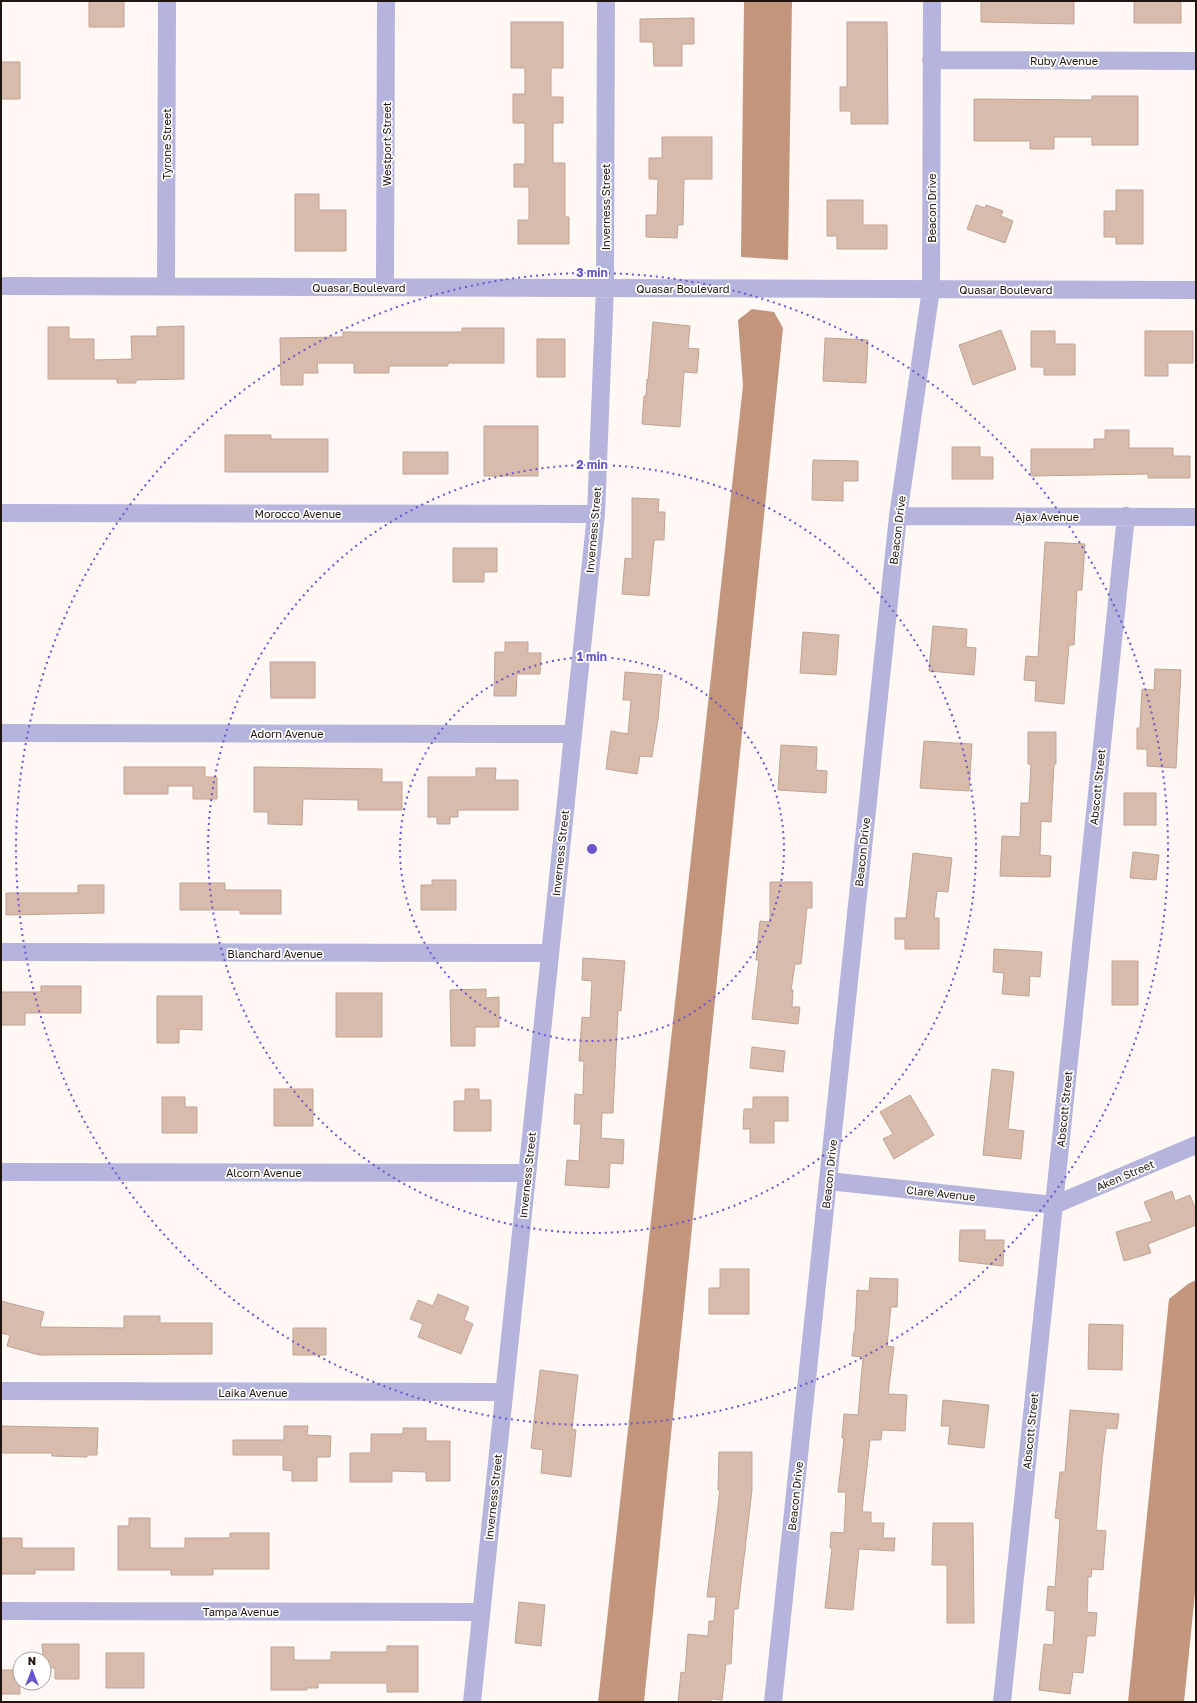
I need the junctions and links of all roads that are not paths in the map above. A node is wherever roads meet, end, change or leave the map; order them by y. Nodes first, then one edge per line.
1 (167, 1) edge
2 (386, 1) edge
3 (606, 1) edge
4 (932, 1) edge
5 (931, 60) junction
6 (1196, 61) edge
7 (1, 286) edge
8 (166, 286) junction
9 (385, 287) junction
10 (605, 287) junction
11 (931, 289) junction
12 (1196, 290) edge
13 (1, 513) edge
14 (596, 514) junction
15 (898, 516) junction
16 (1126, 516) junction
17 (1196, 517) edge
18 (1, 732) edge
19 (573, 734) junction
20 (1, 952) edge
21 (550, 953) junction
22 (1196, 1145) edge
23 (1, 1172) edge
24 (527, 1173) junction
25 (828, 1181) junction
26 (1054, 1204) junction
27 (1, 1391) edge
28 (504, 1392) junction
29 (1, 1610) edge
30 (481, 1612) junction
31 (472, 1702) edge
32 (774, 1702) edge
33 (1002, 1702) edge

1 - 8 street, Tyrone Street
2 - 9 street, Westport Street
3 - 10 street, Inverness Street
4 - 5 street, Beacon Drive
5 - 6 street, Ruby Avenue
5 - 11 street, Beacon Drive
7 - 8 street, Quasar Boulevard
8 - 9 street, Quasar Boulevard
9 - 10 street, Quasar Boulevard
10 - 11 street, Quasar Boulevard
10 - 14 street, Inverness Street
11 - 12 street, Quasar Boulevard
11 - 15 street, Beacon Drive
13 - 14 street, Morocco Avenue
14 - 19 street, Inverness Street
15 - 16 street, Ajax Avenue
15 - 25 street, Beacon Drive
16 - 17 street, Ajax Avenue
16 - 26 street, Abscott Street
18 - 19 street, Adorn Avenue
19 - 21 street, Inverness Street
20 - 21 street, Blanchard Avenue
21 - 24 street, Inverness Street
22 - 26 street, Aken Street
23 - 24 street, Alcorn Avenue
24 - 28 street, Inverness Street
25 - 26 street, Clare Avenue
25 - 32 street, Beacon Drive
26 - 33 street, Abscott Street
27 - 28 street, Laika Avenue
28 - 30 street, Inverness Street
29 - 30 street, Tampa Avenue
30 - 31 street, Inverness Street

